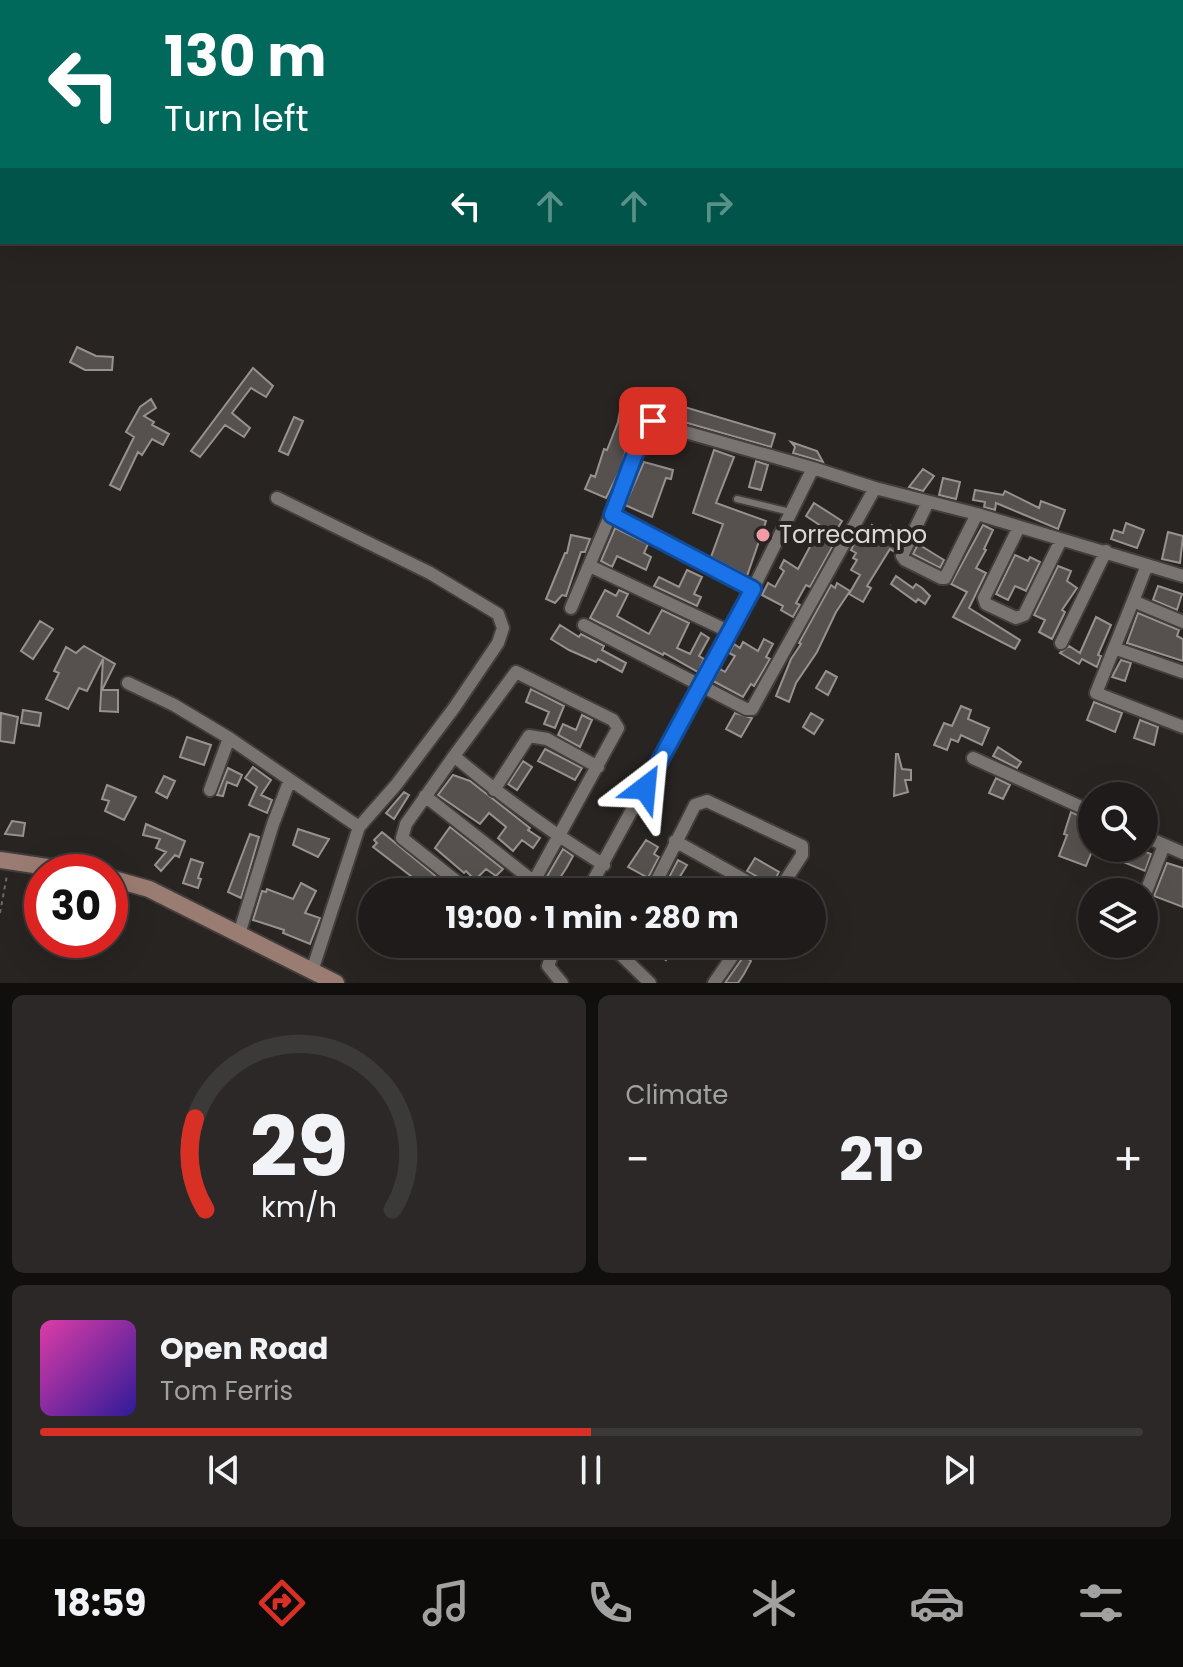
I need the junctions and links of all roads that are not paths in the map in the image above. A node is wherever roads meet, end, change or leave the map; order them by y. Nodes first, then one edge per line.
1 (813, 468) junction
2 (875, 488) junction
3 (277, 498) dead end
4 (737, 499) dead end
5 (928, 502) junction
6 (790, 512) junction
7 (977, 514) junction
8 (612, 515) junction
9 (1019, 527) junction
10 (1061, 540) junction
11 (1106, 551) junction
12 (1147, 565) junction
13 (590, 566) junction
14 (1183, 576) edge
15 (753, 589) junction
16 (1133, 601) junction
17 (571, 608) dead end
18 (1183, 622) edge
19 (584, 625) dead end
20 (730, 632) junction
21 (1061, 643) dead end
22 (1114, 648) junction
23 (1183, 672) edge
24 (128, 683) dead end
25 (700, 686) junction
26 (1183, 727) edge
27 (229, 738) junction
28 (454, 756) junction
29 (973, 758) dead end
30 (598, 767) junction
31 (289, 782) junction
32 (210, 790) dead end
33 (494, 790) junction
34 (425, 796) junction
35 (1078, 806) edge
36 (359, 827) junction
37 (559, 838) junction
38 (675, 841) junction
39 (1158, 842) edge
40 (1164, 845) junction
41 (1183, 853) edge
42 (3, 860) edge
43 (24, 863) edge
44 (604, 865) junction
45 (452, 878) edge
46 (520, 878) edge
47 (535, 878) edge
48 (596, 878) edge
49 (658, 878) edge
50 (741, 878) edge
51 (787, 878) edge
52 (1151, 878) edge
53 (128, 882) edge
54 (239, 934) junction
55 (551, 958) edge
56 (624, 958) edge
57 (731, 958) edge
58 (312, 971) junction
59 (336, 983) edge
60 (562, 983) edge
61 (650, 983) edge
62 (714, 983) edge

1 - 2 street
1 - 6 street
1 - 8 street
2 - 5 street
2 - 25 street
3 - 36 street
4 - 6 lane
5 - 7 street
5 - 7 street
6 - 15 street
7 - 9 street
8 - 13 street
8 - 15 street
9 - 10 street
9 - 10 street
10 - 11 street
11 - 12 street
11 - 21 street
12 - 14 street
12 - 16 street
13 - 17 street
13 - 20 street
15 - 20 street
16 - 18 street
16 - 22 street
19 - 25 street
20 - 25 street
22 - 23 street
22 - 26 street
24 - 27 street
25 - 44 street
27 - 31 street
27 - 32 street
28 - 30 street
28 - 33 street
28 - 34 street
29 - 35 street
30 - 33 street
30 - 37 street
31 - 36 street
31 - 54 street
33 - 37 street
34 - 45 street
34 - 46 street
36 - 58 street
37 - 44 street
37 - 47 street
38 - 49 street
38 - 50 street
38 - 51 street
39 - 40 street
40 - 41 street
40 - 52 street
42 - 43 main road
44 - 48 street
53 - 54 main road
54 - 58 main road
55 - 60 street
56 - 61 street
57 - 62 street
58 - 59 main road

